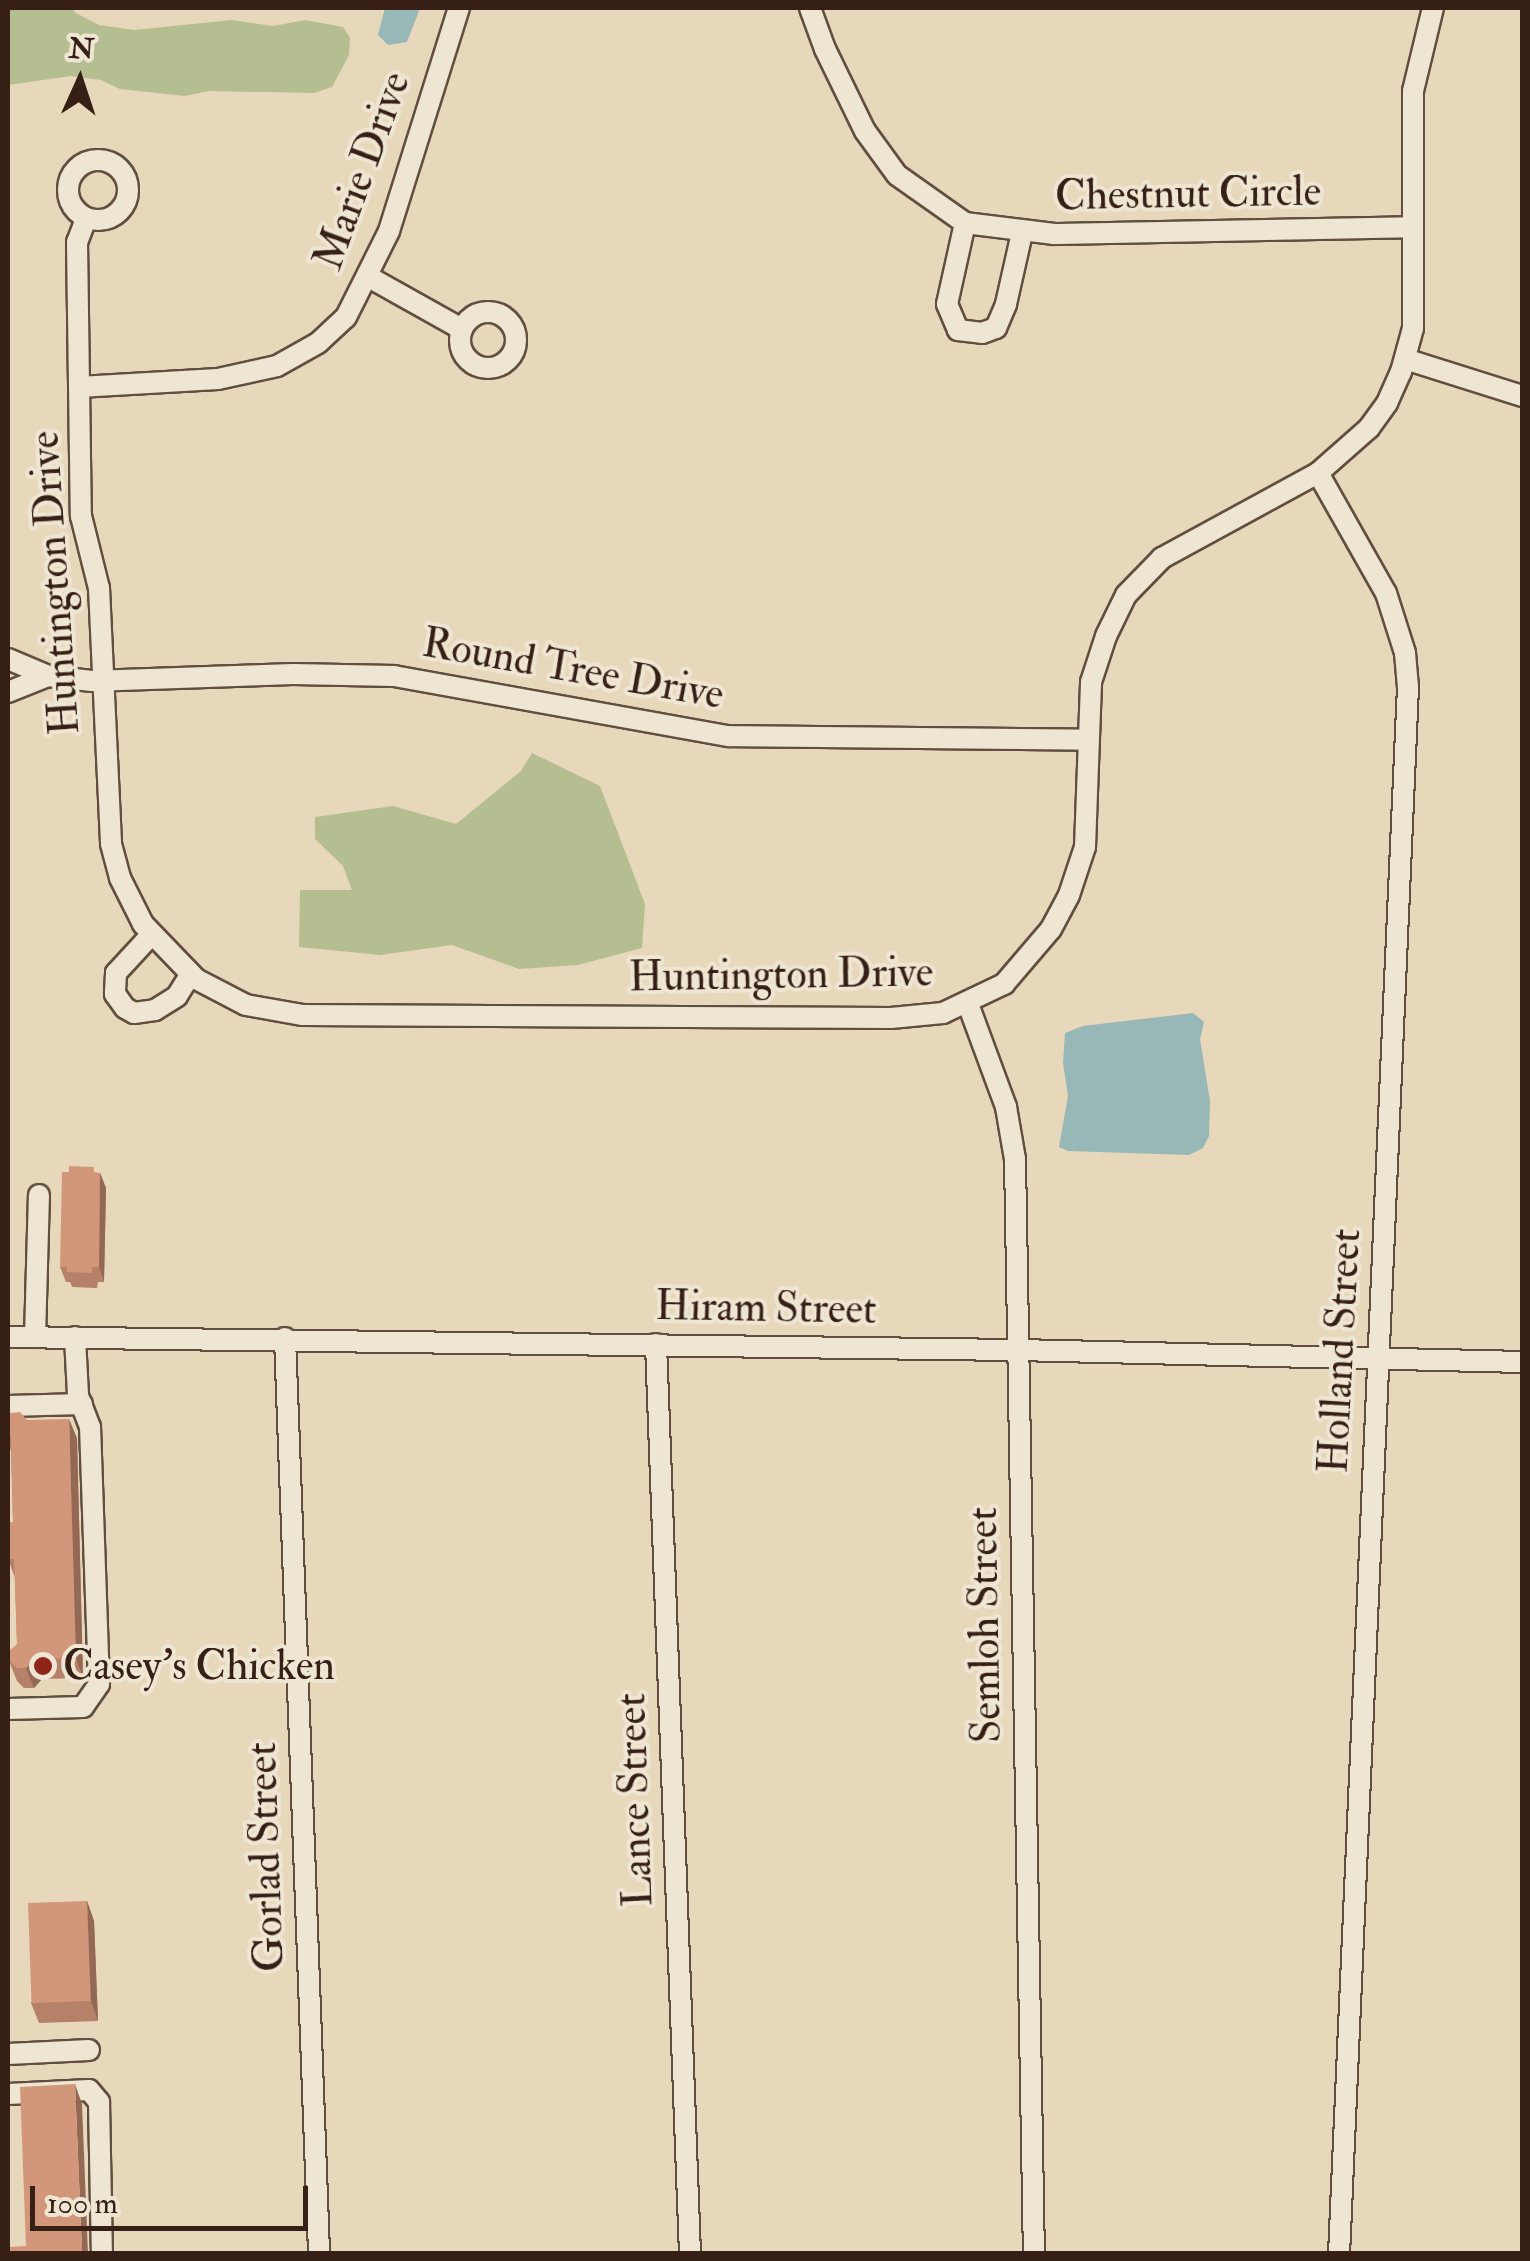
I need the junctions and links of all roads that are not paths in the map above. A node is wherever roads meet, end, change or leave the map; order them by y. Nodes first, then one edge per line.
1 (459, 8) edge
2 (810, 8) edge
3 (1432, 8) edge
4 (86, 219) dead end
5 (965, 222) junction
6 (1413, 227) junction
7 (1022, 233) junction
8 (367, 276) junction
9 (462, 329) dead end
10 (1404, 359) junction
11 (79, 388) junction
12 (1522, 396) edge
13 (1318, 473) junction
14 (8, 659) edge
15 (48, 676) junction
16 (104, 681) junction
17 (8, 692) edge
18 (1086, 740) junction
19 (152, 934) junction
20 (190, 974) junction
21 (968, 1004) junction
22 (38, 1196) dead end
23 (8, 1337) edge
24 (36, 1337) junction
25 (74, 1337) junction
26 (285, 1338) junction
27 (656, 1344) junction
28 (1018, 1350) junction
29 (1377, 1357) junction
30 (1522, 1362) edge
31 (82, 1404) junction
32 (8, 1406) edge
33 (8, 1709) edge
34 (89, 2050) dead end
35 (8, 2054) edge
36 (8, 2094) edge
37 (102, 2254) edge
38 (319, 2254) edge
39 (690, 2254) edge
40 (1034, 2254) edge
41 (1339, 2254) edge

1 - 8 street, Marie Drive
2 - 5 street, Chestnut Circle
3 - 6 street, Huntington Drive
4 - 11 street, Huntington Drive
5 - 7 street, Chestnut Circle
5 - 7 street
6 - 7 street, Chestnut Circle
6 - 10 street, Huntington Drive
8 - 9 street
8 - 11 street, Marie Drive
10 - 12 street
10 - 13 street, Huntington Drive
11 - 16 street, Huntington Drive
13 - 18 street, Huntington Drive
13 - 29 street, Holland Street
14 - 15 street, Round Tree Drive
15 - 16 street, Round Tree Drive
15 - 17 street, Round Tree Drive
16 - 18 street, Round Tree Drive
16 - 19 street, Huntington Drive
18 - 21 street, Huntington Drive
19 - 20 street, Huntington Drive
19 - 20 street
20 - 21 street, Huntington Drive
21 - 28 street, Semloh Street
22 - 24 street
23 - 24 street, Hiram Street
24 - 25 street, Hiram Street
25 - 26 street, Hiram Street
25 - 31 street
26 - 27 street, Hiram Street
26 - 38 street, Gorlad Street
27 - 28 street, Hiram Street
27 - 39 street, Lance Street
28 - 29 street, Hiram Street
28 - 40 street, Semloh Street
29 - 30 street, Hiram Street
29 - 41 street, Holland Street
31 - 32 street
31 - 33 street
34 - 35 street
36 - 37 street

